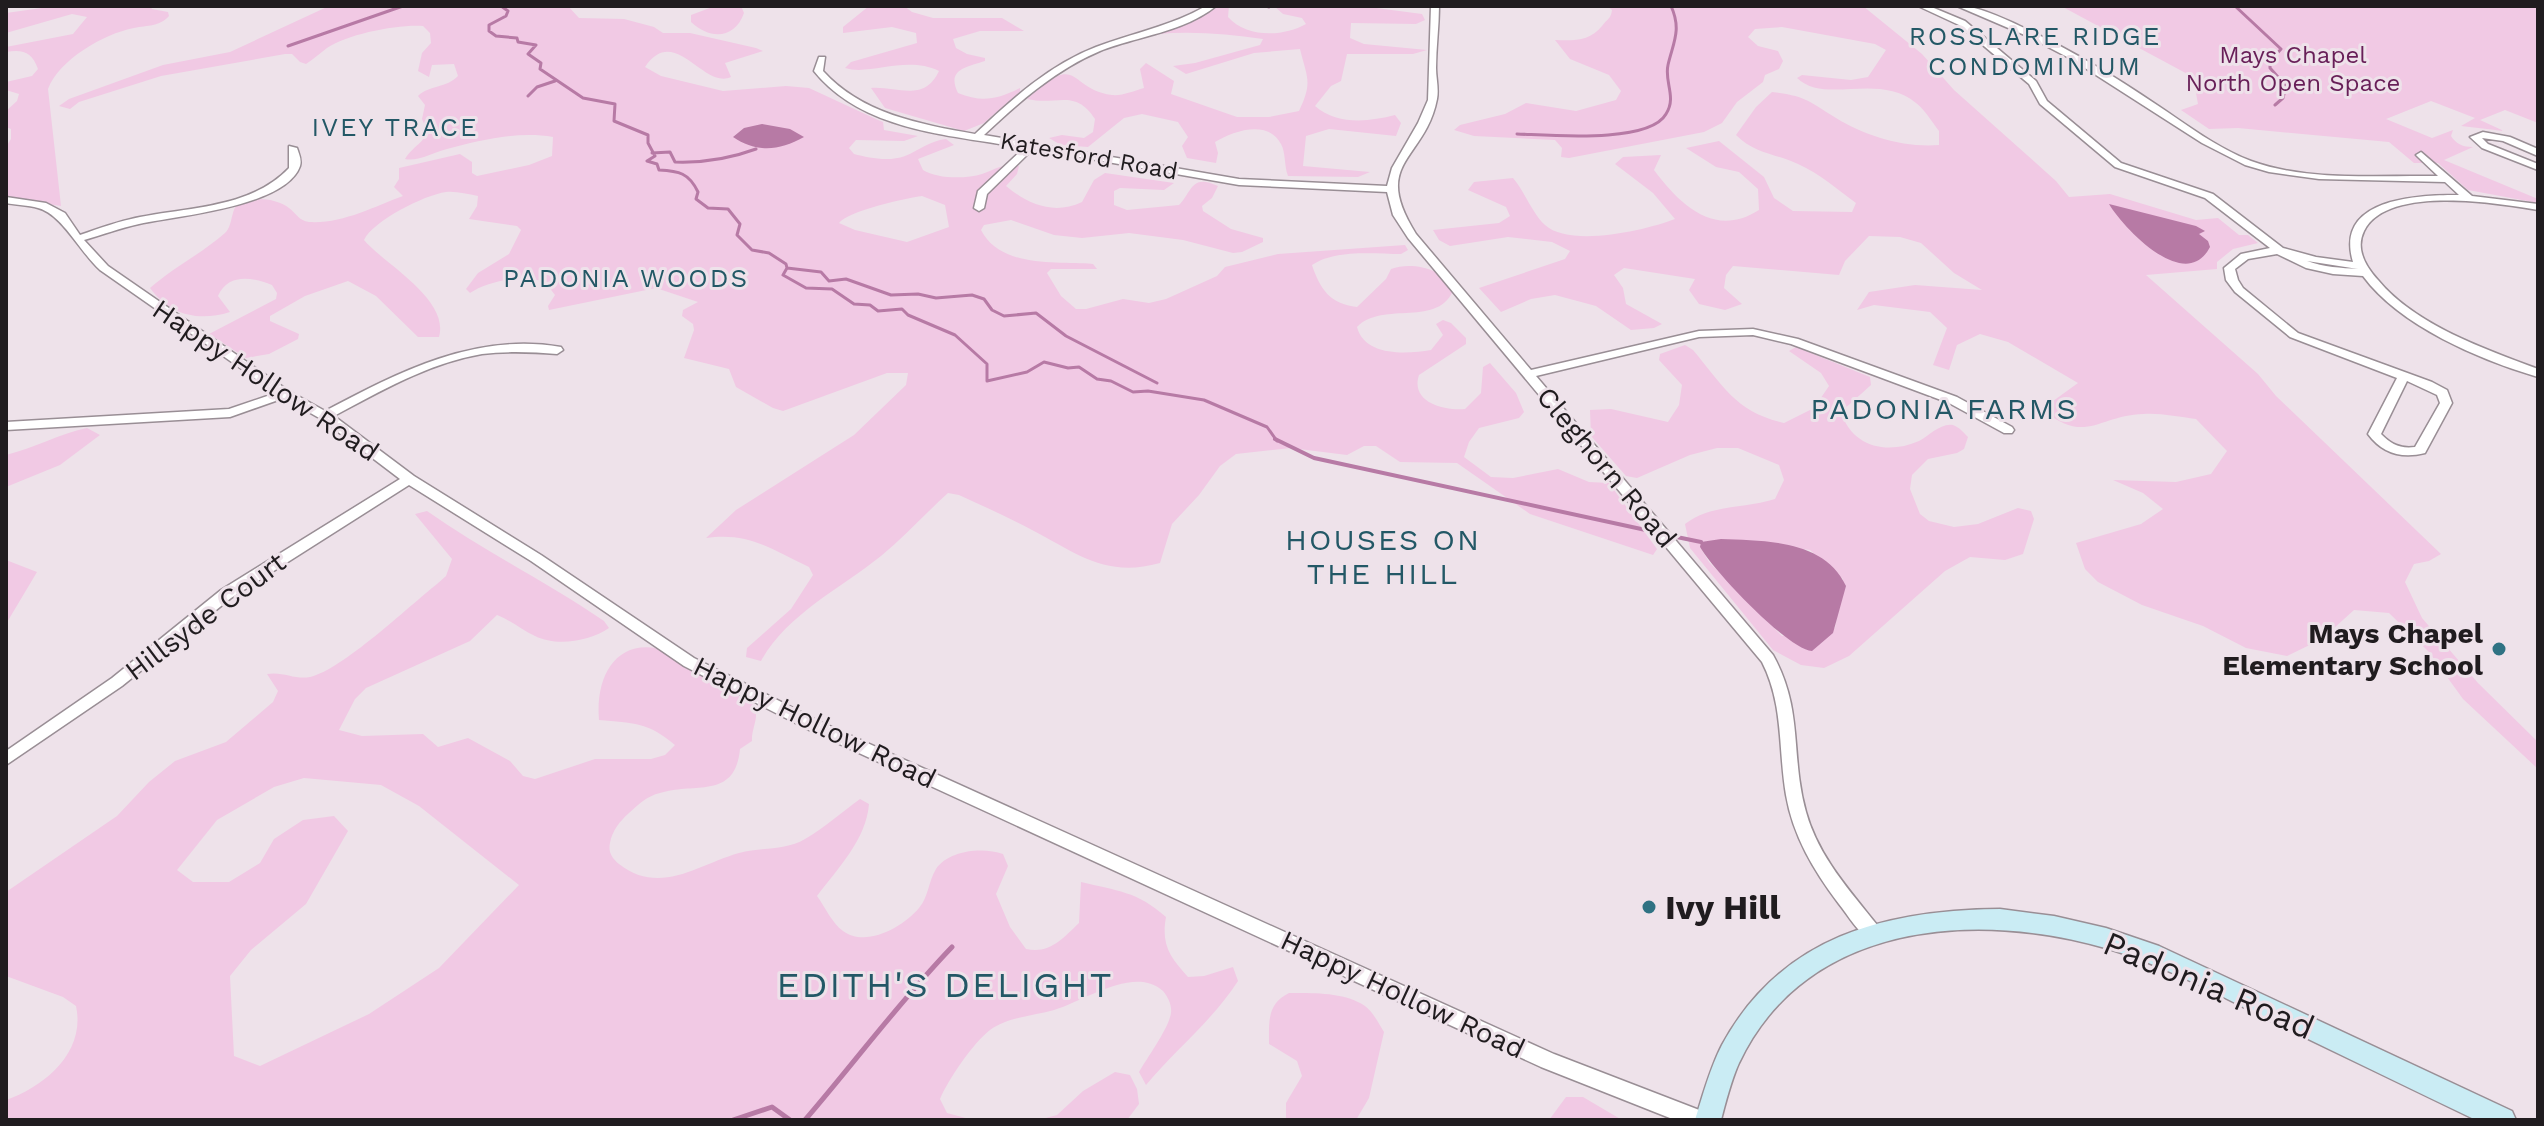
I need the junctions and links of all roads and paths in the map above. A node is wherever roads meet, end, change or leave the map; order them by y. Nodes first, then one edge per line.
1 (1212, 6) edge
2 (1435, 6) edge
3 (1922, 6) edge
4 (1961, 6) edge
5 (822, 59) dead end
6 (977, 137) junction
7 (1031, 146) junction
8 (292, 148) dead end
9 (2538, 153) edge
10 (2421, 155) dead end
11 (2538, 167) edge
12 (2448, 179) junction
13 (1390, 189) junction
14 (2468, 198) junction
15 (6, 200) edge
16 (2538, 207) edge
17 (979, 208) dead end
18 (77, 239) junction
19 (2279, 250) junction
20 (2364, 270) junction
21 (557, 350) dead end
22 (2538, 373) edge
23 (1529, 374) junction
24 (2404, 376) junction
25 (285, 394) junction
26 (325, 416) junction
27 (6, 426) edge
28 (2008, 430) dead end
29 (409, 479) junction
30 (6, 759) edge
31 (1872, 932) junction
32 (1700, 1120) edge
33 (1708, 1120) edge
34 (2503, 1120) edge

1 - 6 street
2 - 13 street
3 - 19 street
4 - 12 street
5 - 6 street, Katesford Road
6 - 7 street, Katesford Road
7 - 13 street, Katesford Road
7 - 17 street
8 - 18 street
9 - 11 street
10 - 12 street
12 - 14 street
13 - 23 street, Cleghorn Road
14 - 16 street
14 - 20 street
15 - 18 street, Happy Hollow Road
18 - 25 street, Happy Hollow Road
19 - 20 street
19 - 24 street
20 - 22 street
21 - 26 street
23 - 28 street
23 - 31 street, Cleghorn Road
24 - 24 street
25 - 26 street, Happy Hollow Road
25 - 27 street
26 - 29 street, Happy Hollow Road
29 - 30 street, Hillsyde Court
29 - 32 street, Happy Hollow Road
31 - 33 main road, Padonia Road
31 - 34 main road, Padonia Road

